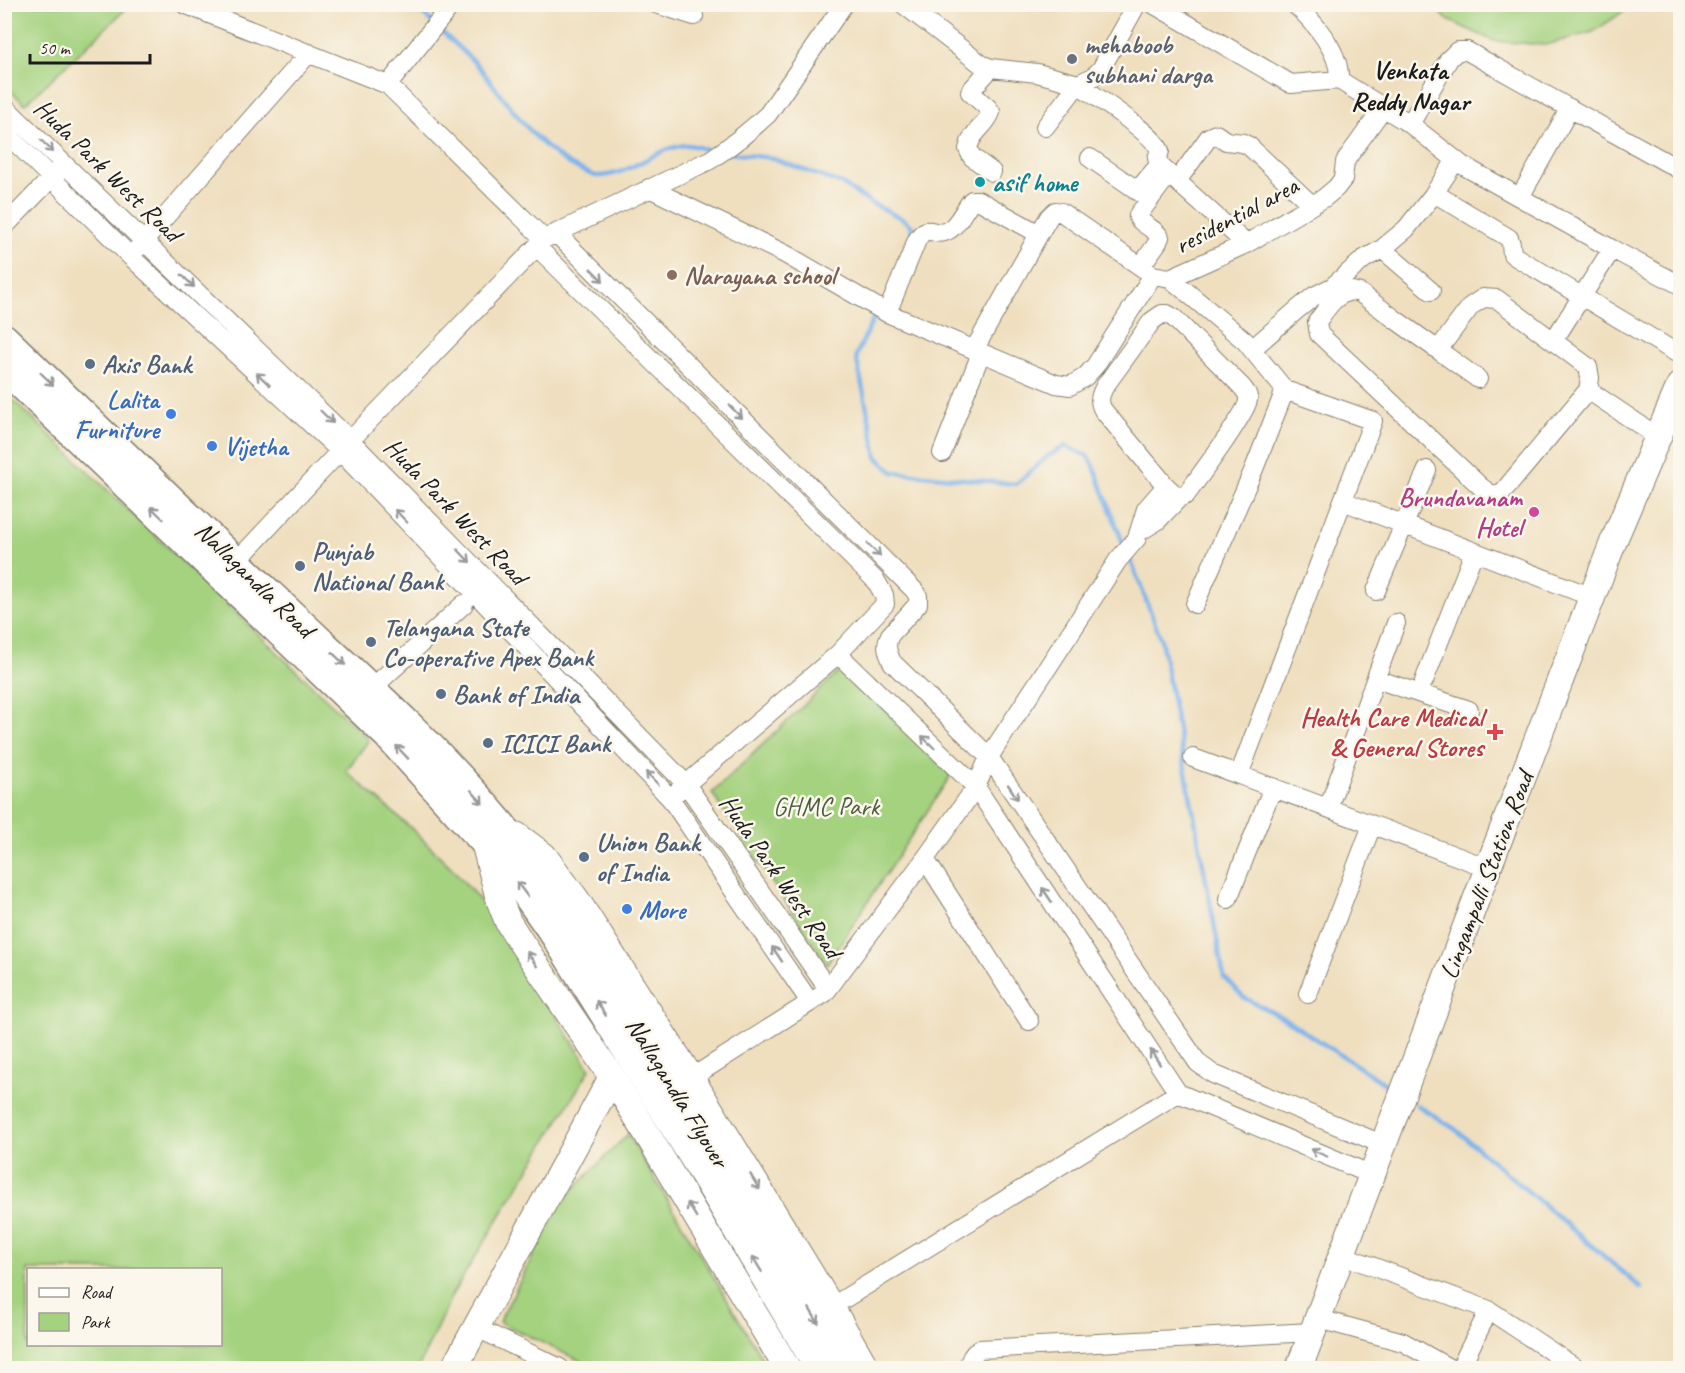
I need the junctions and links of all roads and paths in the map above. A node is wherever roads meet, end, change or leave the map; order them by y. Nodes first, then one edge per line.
1 (183, 4) edge
2 (656, 4) edge
3 (844, 4) edge
4 (903, 4) edge
5 (1137, 4) edge
6 (1153, 4) edge
7 (1294, 4) edge
8 (450, 6) edge
9 (694, 16) dead end
10 (309, 53) junction
11 (991, 68) junction
12 (1340, 80) junction
13 (1078, 84) junction
14 (388, 86) junction
15 (4, 106) edge
16 (1384, 107) junction
17 (1570, 108) junction
18 (1410, 124) junction
19 (1045, 127) dead end
20 (4, 131) edge
21 (1090, 158) dead end
22 (1456, 160) junction
23 (65, 164) junction
24 (1680, 170) edge
25 (992, 172) dead end
26 (1169, 173) junction
27 (51, 178) junction
28 (649, 188) junction
29 (1434, 193) junction
30 (1144, 195) junction
31 (1520, 197) junction
32 (1312, 205) junction
33 (4, 227) edge
34 (1039, 234) junction
35 (145, 240) junction
36 (545, 240) junction
37 (1246, 244) junction
38 (1382, 249) junction
39 (1612, 249) junction
40 (131, 257) junction
41 (1155, 273) junction
42 (1680, 285) edge
43 (1431, 291) dead end
44 (1583, 297) junction
45 (886, 313) junction
46 (1559, 332) dead end
47 (4, 338) edge
48 (1251, 349) junction
49 (1438, 350) junction
50 (978, 351) junction
51 (1680, 355) edge
52 (4, 368) edge
53 (1478, 380) dead end
54 (1680, 385) edge
55 (1285, 390) junction
56 (1588, 390) junction
57 (1658, 438) junction
58 (345, 446) junction
59 (942, 453) dead end
60 (1427, 470) dead end
61 (1172, 492) junction
62 (1343, 501) junction
63 (1404, 525) junction
64 (1474, 552) junction
65 (236, 562) junction
66 (1376, 591) dead end
67 (1592, 597) junction
68 (464, 604) dead end
69 (1195, 604) dead end
70 (1396, 622) dead end
71 (838, 654) junction
72 (1376, 679) junction
73 (1424, 681) dead end
74 (371, 689) junction
75 (1468, 710) dead end
76 (989, 757) junction
77 (1193, 758) dead end
78 (1239, 775) junction
79 (686, 784) junction
80 (976, 787) junction
81 (1273, 787) junction
82 (670, 798) junction
83 (1328, 808) junction
84 (1372, 825) junction
85 (492, 833) junction
86 (925, 859) junction
87 (1488, 868) junction
88 (1228, 899) dead end
89 (565, 931) junction
90 (828, 989) junction
91 (1308, 994) dead end
92 (810, 1002) junction
93 (1029, 1021) dead end
94 (612, 1077) junction
95 (691, 1078) junction
96 (1178, 1093) junction
97 (1384, 1145) junction
98 (1372, 1175) junction
99 (1342, 1255) junction
100 (831, 1307) junction
101 (1489, 1310) junction
102 (1316, 1325) junction
103 (476, 1327) junction
104 (454, 1368) edge
105 (560, 1368) edge
106 (787, 1368) edge
107 (819, 1368) edge
108 (844, 1368) edge
109 (866, 1368) edge
110 (970, 1368) edge
111 (1299, 1368) edge
112 (1449, 1368) edge
113 (1460, 1368) edge
114 (1576, 1368) edge

1 - 10 street
2 - 9 street
3 - 28 street
4 - 11 street
5 - 13 street
6 - 12 street
7 - 12 street
8 - 14 street
10 - 14 street
10 - 35 street
11 - 13 street
11 - 25 street
12 - 16 street
13 - 19 street
13 - 26 street
14 - 36 street
15 -> 23 street, Huda Park West Road
16 - 18 street
16 - 32 street, residential area
17 - 18 street
17 - 24 street
17 - 31 street
18 - 22 street
20 - 27 street, Huda Park West Road
21 - 30 street
22 - 29 street
22 - 31 street
23 - 27 street
23 - 35 street, Huda Park West Road
26 - 30 street
26 - 32 street
26 - 37 street
27 - 33 street
27 - 40 street, Huda Park West Road
28 - 36 street
28 - 45 street, residential area
29 - 38 street
29 - 44 street
30 - 41 street
31 - 39 street
32 - 37 street, residential area
34 - 41 street
34 - 45 street
34 - 50 street
35 - 40 street
35 -> 58 street, Huda Park West Road
36 - 58 street
36 - 71 street
36 -> 76 street
37 - 41 street, residential area
38 - 43 street
38 - 48 street
39 - 42 street
39 - 44 street
58 -> 40 street, Huda Park West Road
41 - 48 street
41 - 50 street, residential area
44 - 46 street
44 - 51 street
45 - 50 street, residential area
47 -> 65 main road, Nallagandla Road
48 - 55 street
49 - 53 street
49 - 56 street
49 - 56 street
50 - 59 street
85 -> 52 main road, Nallagandla Road
54 - 57 street, Lingampalli Station Road
55 - 62 street
55 - 69 street
56 - 57 street
57 - 67 street, Lingampalli Station Road
58 - 65 street
58 -> 79 street, Huda Park West Road
82 -> 58 street, Huda Park West Road
60 - 63 street
61 - 61 street
61 - 76 street
62 - 63 street
62 - 78 street
63 - 64 street
63 - 66 street
64 - 67 street
64 - 73 street
65 -> 74 main road, Nallagandla Road
67 - 87 street, Lingampalli Station Road
68 - 74 street
70 - 72 street
71 - 79 street
80 -> 71 street
72 - 75 street
72 - 83 street
74 -> 85 main road, Nallagandla Road
76 - 80 street
76 -> 97 street
77 - 78 street
78 - 81 street
79 - 82 street
79 - 90 street, Huda Park West Road
80 - 86 street
96 -> 80 street
81 - 83 street
81 - 88 street
92 -> 82 street, Huda Park West Road
83 - 84 street
84 - 87 street
84 - 91 street
85 - 89 main road, Nallagandla Flyover
94 -> 85 street
85 - 95 street
86 - 90 street
86 - 93 street
87 - 97 street, Lingampalli Station Road
107 -> 89 main road, Nallagandla Flyover
89 -> 108 main road, Nallagandla Flyover
90 - 92 street
92 - 95 street
94 - 103 street
106 -> 94 street
95 -> 100 street
98 -> 96 street
96 - 100 street
97 - 98 street, Lingampalli Station Road
98 - 99 street, Lingampalli Station Road
99 - 101 street
99 - 102 street, Lingampalli Station Road
100 - 109 street
101 - 113 street
101 - 114 street
102 - 110 street
102 - 111 street, Lingampalli Station Road
102 - 112 street
103 - 104 street
103 - 105 street

